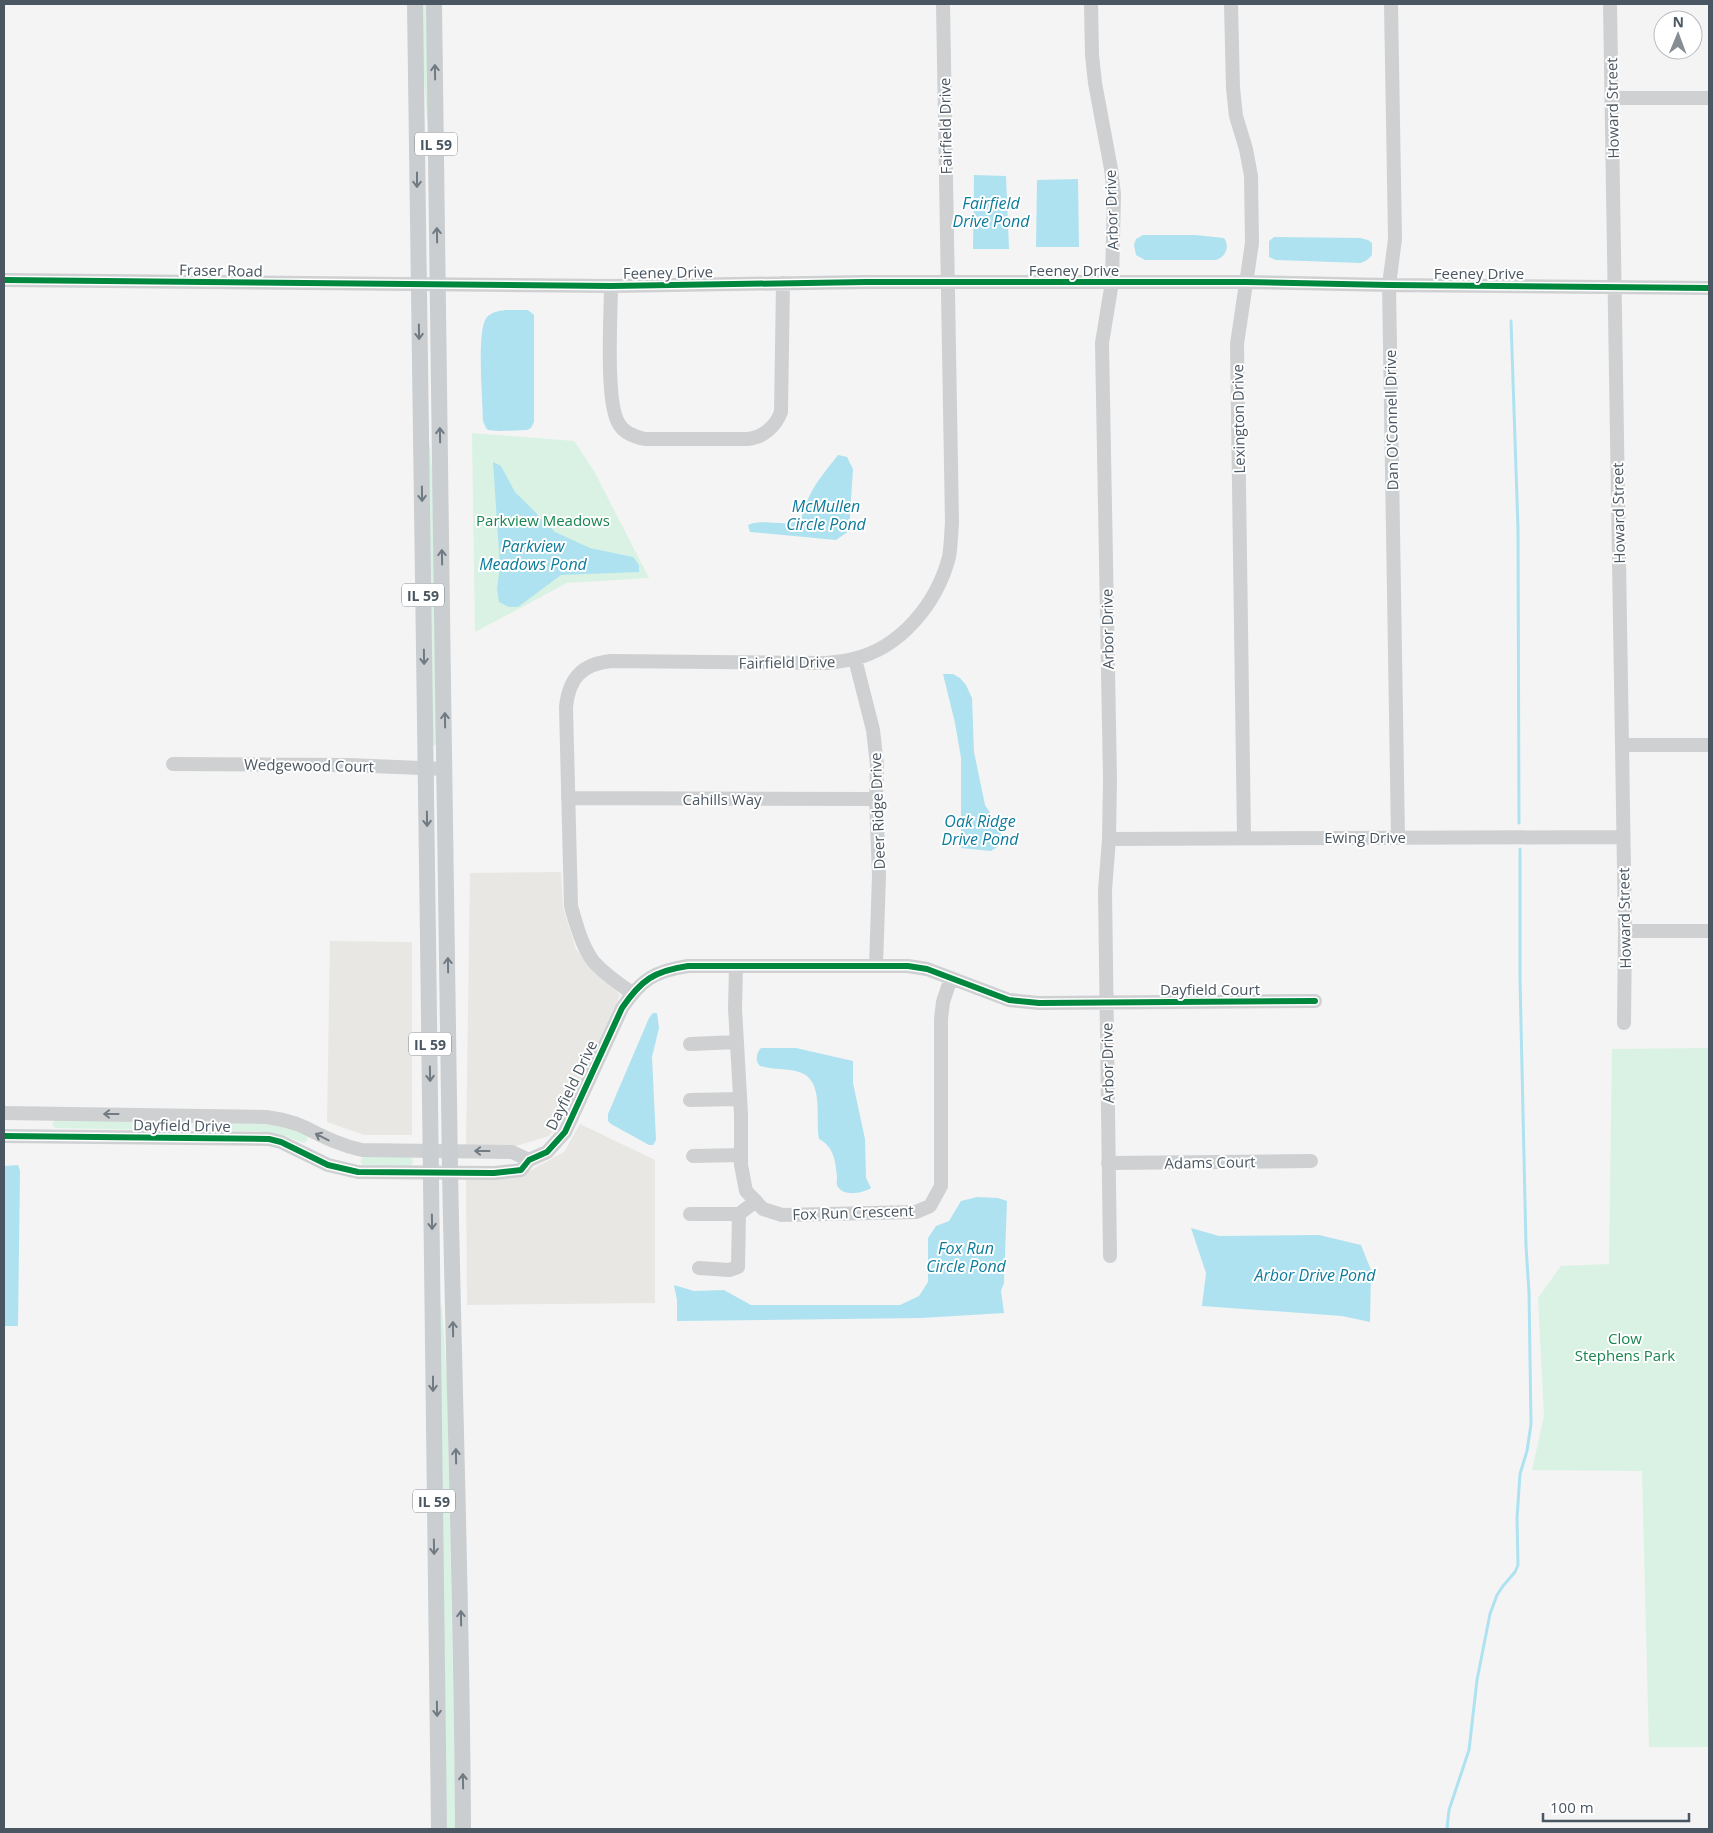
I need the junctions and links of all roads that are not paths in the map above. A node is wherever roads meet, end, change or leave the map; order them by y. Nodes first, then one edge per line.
1 (415, 4) edge
2 (434, 4) edge
3 (943, 4) edge
4 (1091, 4) edge
5 (1231, 4) edge
6 (1391, 4) edge
7 (1610, 4) edge
8 (1613, 98) junction
9 (1709, 98) edge
10 (4, 280) edge
11 (1112, 282) junction
12 (1246, 282) junction
13 (418, 283) junction
14 (782, 283) junction
15 (947, 283) junction
16 (438, 284) junction
17 (1389, 285) junction
18 (611, 286) junction
19 (1614, 286) junction
20 (1709, 288) edge
21 (855, 659) junction
22 (1622, 745) junction
23 (1709, 745) edge
24 (173, 764) dead end
25 (426, 768) junction
26 (445, 769) junction
27 (568, 798) junction
28 (876, 799) junction
29 (1398, 837) junction
30 (1622, 837) junction
31 (1244, 838) junction
32 (1109, 839) junction
33 (1625, 931) junction
34 (1709, 931) edge
35 (736, 966) junction
36 (876, 966) junction
37 (951, 978) junction
38 (632, 993) junction
39 (1315, 1001) dead end
40 (1106, 1002) junction
41 (1624, 1023) dead end
42 (737, 1042) junction
43 (690, 1044) dead end
44 (740, 1099) junction
45 (690, 1100) dead end
46 (4, 1113) edge
47 (32, 1113) junction
48 (176, 1115) junction
49 (4, 1136) edge
50 (32, 1136) junction
51 (176, 1137) junction
52 (431, 1150) junction
53 (450, 1151) junction
54 (741, 1154) junction
55 (693, 1156) dead end
56 (529, 1160) junction
57 (1311, 1161) dead end
58 (1108, 1163) junction
59 (431, 1173) junction
60 (450, 1173) junction
61 (756, 1201) junction
62 (690, 1214) dead end
63 (740, 1214) junction
64 (1110, 1256) dead end
65 (699, 1268) dead end
66 (439, 1829) edge
67 (463, 1829) edge

1 -> 13 main road, IL 59
16 -> 2 main road, IL 59
3 - 15 street, Fairfield Drive
4 - 11 street, Arbor Drive
5 - 12 street, Lexington Drive
6 - 17 street, Dan O'Connell Drive
7 - 8 street, Howard Street
8 - 9 street
8 - 19 street, Howard Street
10 - 13 street, Fraser Road
11 - 12 street, Feeney Drive
11 - 15 street, Feeney Drive
11 - 32 street, Arbor Drive
12 - 17 street, Feeney Drive
12 - 31 street, Lexington Drive
13 - 16 street, Fraser Road
13 -> 25 main road, IL 59
14 - 15 street, Feeney Drive
14 - 18 street, Feeney Drive
14 - 18 street
15 - 21 street, Fairfield Drive
16 - 18 street, Feeney Drive
26 -> 16 main road, IL 59
17 - 19 street, Feeney Drive
17 - 29 street, Dan O'Connell Drive
19 - 20 street, Feeney Drive
19 - 22 street, Howard Street
21 - 27 street, Fairfield Drive
21 - 28 street, Deer Ridge Drive
22 - 23 street
22 - 30 street, Howard Street
24 - 25 street, Wedgewood Court
25 - 26 street, Wedgewood Court
25 -> 52 main road, IL 59
53 -> 26 main road, IL 59
27 - 28 street, Cahills Way
27 - 38 street, Fairfield Drive
28 - 36 street, Deer Ridge Drive
29 - 30 street, Ewing Drive
29 - 31 street, Ewing Drive
30 - 33 street, Howard Street
31 - 32 street, Ewing Drive
32 - 40 street, Arbor Drive
33 - 34 street
33 - 41 street, Howard Street
35 - 36 street, Dayfield Drive
35 - 38 street, Dayfield Drive
35 - 42 street, Fox Run Crescent
36 - 37 street, Dayfield Drive
37 - 40 street, Dayfield Drive
37 - 61 street, Fox Run Crescent
38 - 56 street, Dayfield Drive
39 - 40 street, Dayfield Court
40 - 58 street, Arbor Drive
42 - 43 street
42 - 44 street, Fox Run Crescent
44 - 45 street
44 - 54 street, Fox Run Crescent
46 - 47 street, Dayfield Drive
48 -> 47 street, Dayfield Drive
47 - 50 street
48 - 51 street
52 -> 48 street, Dayfield Drive
49 - 50 street, Dayfield Drive
50 - 51 street, Dayfield Drive
51 - 59 street, Dayfield Drive
52 - 53 street, Dayfield Drive
52 - 59 main road, IL 59
56 -> 53 street, Dayfield Drive
53 - 60 main road, IL 59
54 - 55 street
54 - 61 street, Fox Run Crescent
56 - 60 street, Dayfield Drive
57 - 58 street, Adams Court
58 - 64 street, Arbor Drive
59 - 60 street, Dayfield Drive
59 -> 66 main road, IL 59
67 -> 60 main road, IL 59
61 - 63 street
62 - 63 street
63 - 65 street

